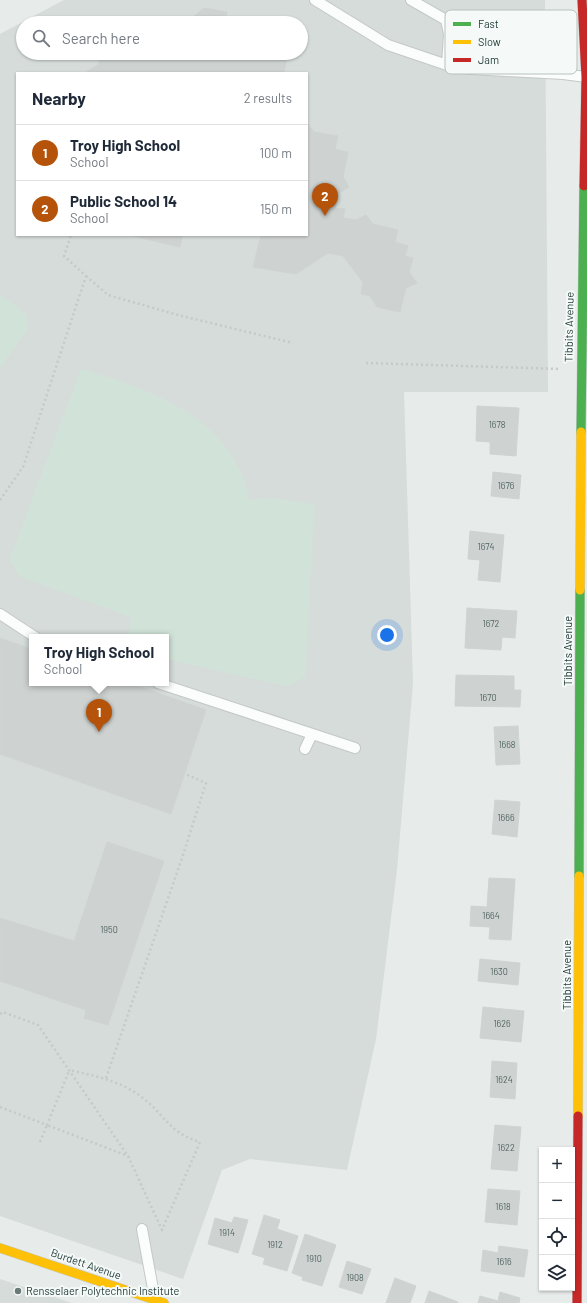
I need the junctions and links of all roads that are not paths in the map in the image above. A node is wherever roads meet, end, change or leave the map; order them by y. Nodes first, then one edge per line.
1 (315, 0) edge
2 (411, 0) edge
3 (582, 0) edge
4 (445, 19) edge
5 (445, 64) edge
6 (563, 74) edge
7 (586, 77) edge
8 (0, 614) edge
9 (30, 634) edge
10 (167, 686) edge
11 (312, 734) junction
12 (355, 748) dead end
13 (305, 749) dead end
14 (142, 1229) dead end
15 (0, 1248) edge
16 (160, 1301) edge
17 (577, 1303) edge

1 - 5 lane
2 - 4 lane
3 - 7 street, Tibbits Avenue
6 - 7 lane
7 - 17 street, Tibbits Avenue
8 - 9 lane
10 - 11 lane
11 - 12 lane
11 - 13 lane
14 - 16 lane
15 - 16 street, Burdett Avenue

